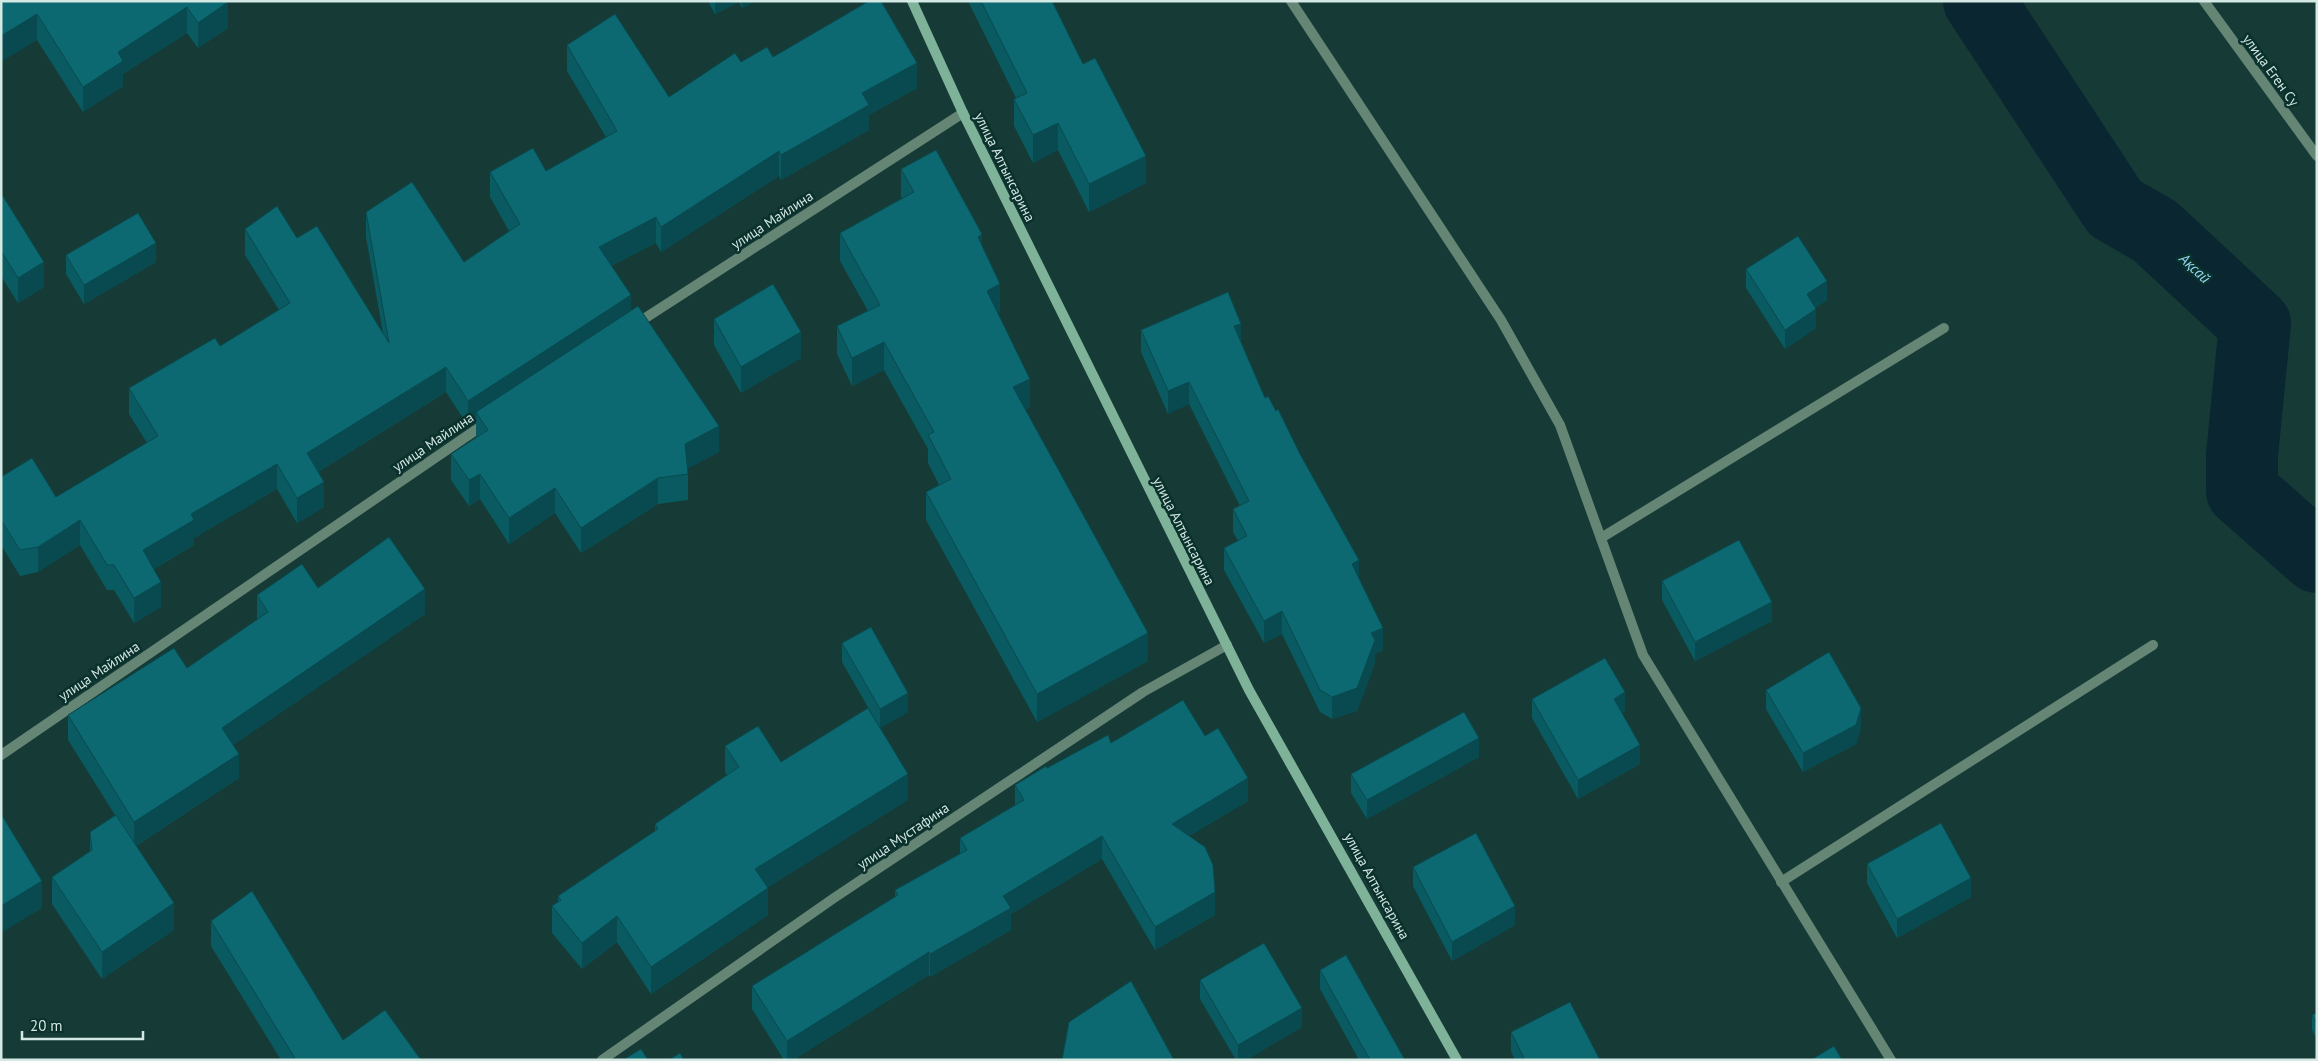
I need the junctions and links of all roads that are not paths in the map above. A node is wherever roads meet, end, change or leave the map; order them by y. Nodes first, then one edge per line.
1 (912, 1) edge
2 (1291, 1) edge
3 (2204, 1) edge
4 (963, 113) junction
5 (2317, 156) edge
6 (1944, 328) dead end
7 (628, 330) edge
8 (494, 418) edge
9 (1601, 538) junction
10 (1227, 645) junction
11 (2153, 645) dead end
12 (1, 755) edge
13 (1781, 882) junction
14 (602, 1060) edge
15 (1456, 1060) edge
16 (1890, 1060) edge

1 - 4 street, улица Алтынсарина
2 - 9 street
3 - 5 street, улица Еген Су
4 - 7 street, улица Майлина
4 - 10 street, улица Алтынсарина
6 - 9 street
8 - 12 street, улица Майлина
9 - 13 street
10 - 14 street, улица Мустафина
10 - 15 street, улица Алтынсарина
11 - 13 street
13 - 16 street

